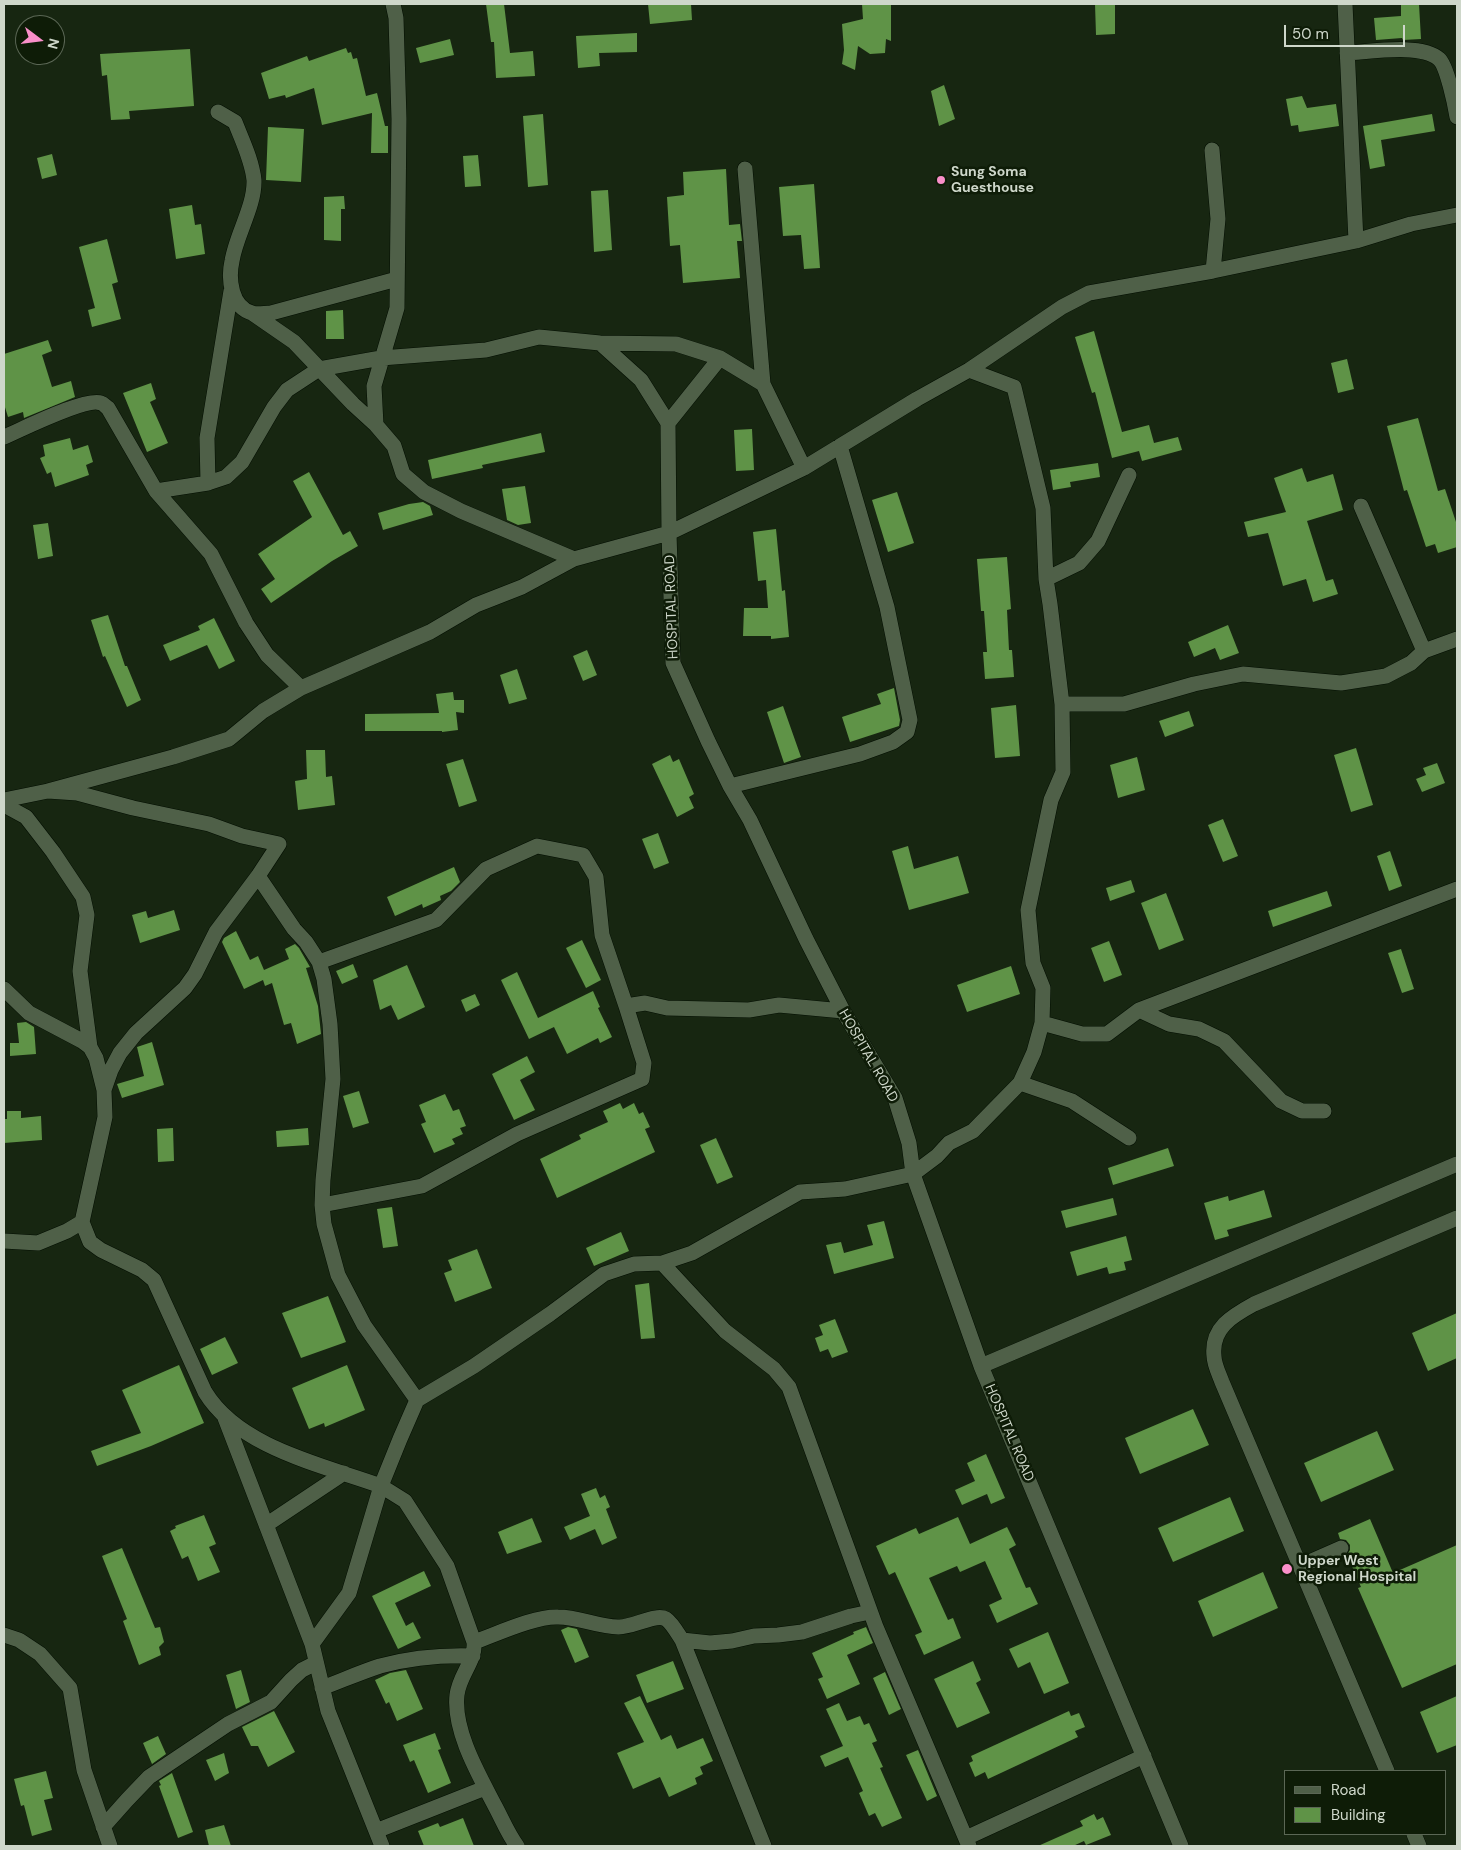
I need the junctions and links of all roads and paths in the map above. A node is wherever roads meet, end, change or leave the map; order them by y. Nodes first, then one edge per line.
1 (393, 4) edge
2 (1345, 4) edge
3 (1347, 53) junction
4 (218, 112) dead end
5 (1457, 117) edge
6 (1212, 150) dead end
7 (744, 168) dead end
8 (1457, 215) edge
9 (1356, 241) junction
10 (1213, 270) junction
11 (397, 279) junction
12 (232, 287) junction
13 (252, 313) junction
14 (600, 342) junction
15 (381, 358) junction
16 (720, 358) junction
17 (320, 369) junction
18 (969, 370) junction
19 (763, 384) junction
20 (668, 423) junction
21 (376, 425) junction
22 (4, 437) edge
23 (840, 446) junction
24 (804, 468) junction
25 (1129, 475) dead end
26 (208, 484) junction
27 (156, 491) junction
28 (1361, 506) dead end
29 (669, 533) junction
30 (574, 559) junction
31 (1046, 579) junction
32 (1457, 639) edge
33 (1424, 651) junction
34 (301, 688) junction
35 (1062, 704) junction
36 (730, 786) junction
37 (48, 791) junction
38 (4, 800) edge
39 (4, 805) edge
40 (258, 876) junction
41 (1457, 889) edge
42 (318, 962) junction
43 (4, 989) edge
44 (626, 1006) junction
45 (1139, 1010) junction
46 (843, 1011) junction
47 (1042, 1023) junction
48 (90, 1048) junction
49 (1020, 1083) junction
50 (104, 1090) junction
51 (1324, 1111) dead end
52 (1129, 1138) dead end
53 (1457, 1164) edge
54 (913, 1174) junction
55 (322, 1205) junction
56 (1457, 1218) edge
57 (82, 1222) junction
58 (4, 1241) edge
59 (662, 1263) junction
60 (981, 1366) junction
61 (417, 1400) junction
62 (224, 1416) junction
63 (344, 1473) junction
64 (381, 1486) junction
65 (266, 1525) junction
66 (1341, 1548) dead end
67 (1300, 1566) junction
68 (870, 1612) junction
69 (4, 1635) edge
70 (682, 1640) junction
71 (312, 1644) junction
72 (473, 1649) junction
73 (316, 1663) junction
74 (322, 1688) junction
75 (1144, 1756) junction
76 (1388, 1770) edge
77 (486, 1788) junction
78 (103, 1827) junction
79 (376, 1831) junction
80 (968, 1842) edge
81 (110, 1846) edge
82 (382, 1846) edge
83 (516, 1846) edge
84 (764, 1846) edge
85 (1181, 1846) edge

1 - 11 street
2 - 3 street
3 - 5 street
3 - 9 street
4 - 12 street
6 - 10 street
7 - 19 street
8 - 9 street
9 - 10 street
10 - 18 street
11 - 13 street
11 - 15 street
12 - 13 street
12 - 26 street
13 - 17 street
14 - 15 street
14 - 16 street
14 - 20 street
15 - 17 street
15 - 21 street
16 - 19 street
16 - 20 street
17 - 21 street
17 - 26 street
18 - 23 street
18 - 31 street
19 - 24 street
20 - 29 street, HOSPITAL ROAD
21 - 30 street
22 - 27 street
23 - 24 street
23 - 36 street
24 - 29 street
25 - 31 street
26 - 27 street
27 - 34 street
28 - 33 street
29 - 30 street
29 - 36 street, HOSPITAL ROAD
30 - 34 street
31 - 35 street
32 - 33 street
33 - 35 street
34 - 37 street
35 - 47 street
36 - 46 street, HOSPITAL ROAD
37 - 38 street
37 - 40 street
39 - 48 street
40 - 42 street
40 - 50 street
41 - 45 street
42 - 44 street
42 - 55 street
43 - 48 street
44 - 46 street
44 - 55 street
45 - 47 street
45 - 51 street
46 - 54 street, HOSPITAL ROAD
47 - 49 street
48 - 50 street
49 - 52 street
49 - 54 street
50 - 57 street
53 - 60 street
54 - 59 street
54 - 60 street, HOSPITAL ROAD
55 - 61 street
56 - 67 street
57 - 58 street
57 - 62 street
59 - 61 street
59 - 68 street
60 - 75 street, HOSPITAL ROAD
61 - 64 street
62 - 63 street
62 - 65 street
63 - 64 street
63 - 65 street
64 - 71 street
64 - 72 street
65 - 71 street
66 - 67 street
67 - 76 street
68 - 70 street
68 - 80 street
69 - 78 street
70 - 72 street
70 - 84 street
71 - 73 street
72 - 74 street
72 - 77 street
73 - 74 street
73 - 78 street
74 - 79 street
75 - 80 street
75 - 85 street, HOSPITAL ROAD
77 - 79 street
77 - 83 street
78 - 81 street
79 - 82 street

